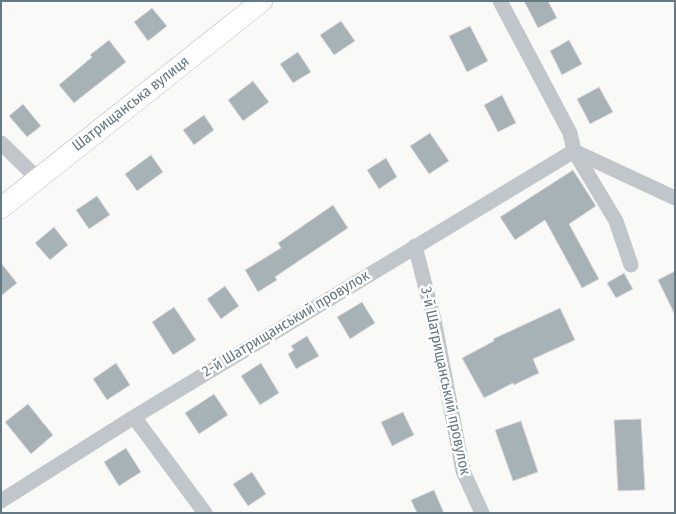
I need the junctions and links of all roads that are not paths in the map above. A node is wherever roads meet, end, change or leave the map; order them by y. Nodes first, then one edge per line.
1 (262, 1) edge
2 (500, 1) edge
3 (1, 143) edge
4 (574, 151) junction
5 (37, 178) junction
6 (675, 198) edge
7 (1, 208) edge
8 (415, 246) junction
9 (631, 265) dead end
10 (134, 417) junction
11 (1, 501) edge
12 (205, 513) edge
13 (482, 513) edge

1 - 5 street, Шатрищанська вулиця
2 - 4 street
3 - 5 street
4 - 6 street
4 - 8 street, 2-й Шатрищанський провулок
4 - 9 street
5 - 7 street, Шатрищанська вулиця
8 - 10 street, 2-й Шатрищанський провулок
8 - 13 street, 3-й Шатрищанський провулок
10 - 11 street, 2-й Шатрищанський провулок
10 - 12 street

